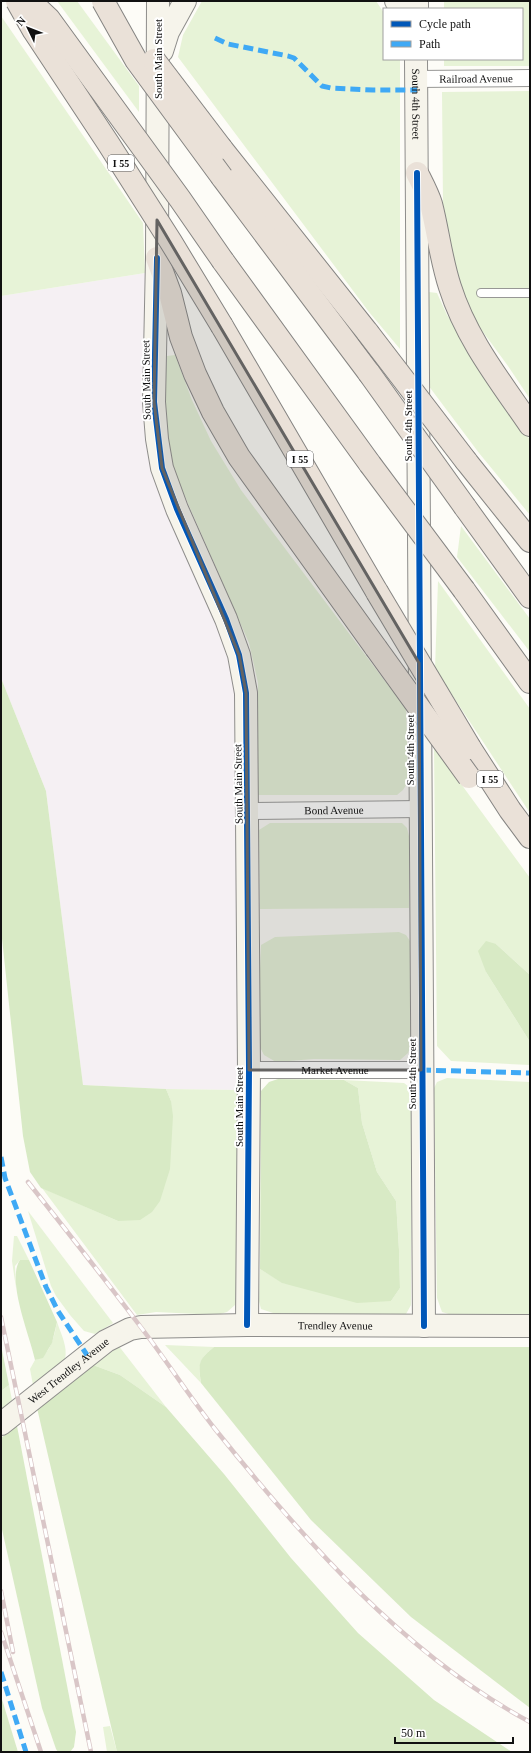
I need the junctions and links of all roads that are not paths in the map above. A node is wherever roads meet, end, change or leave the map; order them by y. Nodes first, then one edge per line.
1 (17, 1) edge
2 (30, 1) edge
3 (104, 1) edge
4 (158, 1) edge
5 (185, 1) edge
6 (158, 65) junction
7 (416, 69) edge
8 (530, 79) edge
9 (418, 173) junction
10 (157, 258) junction
11 (481, 293) dead end
12 (530, 293) edge
13 (530, 425) edge
14 (530, 541) edge
15 (530, 597) edge
16 (530, 682) edge
17 (420, 809) junction
18 (510, 810) junction
19 (248, 811) junction
20 (530, 837) edge
21 (249, 1070) junction
22 (421, 1070) junction
23 (247, 1325) junction
24 (424, 1326) junction
25 (530, 1326) edge
26 (141, 1327) joint
27 (1, 1424) edge

1 - 18 highway, I 55, bridge
2 - 16 highway, I 55, bridge
3 - 14 highway, bridge
3 - 15 highway, bridge
4 - 6 street, South Main Street
5 - 6 street
6 - 10 street, South Main Street
7 - 8 street, Railroad Avenue
7 - 9 street, South 4th Street
9 - 13 highway
9 - 17 street, South 4th Street
10 - 18 highway, bridge
10 - 19 street, South Main Street
11 - 12 lane
17 - 19 street, Bond Avenue
17 - 22 street, South 4th Street
18 - 20 highway, I 55
19 - 21 street, South Main Street
21 - 22 street, Market Avenue
21 - 23 street, South Main Street
22 - 24 street, South 4th Street
23 - 24 street, Trendley Avenue
23 - 26 street, Trendley Avenue
24 - 25 street, Trendley Avenue
26 - 27 street, West Trendley Avenue

